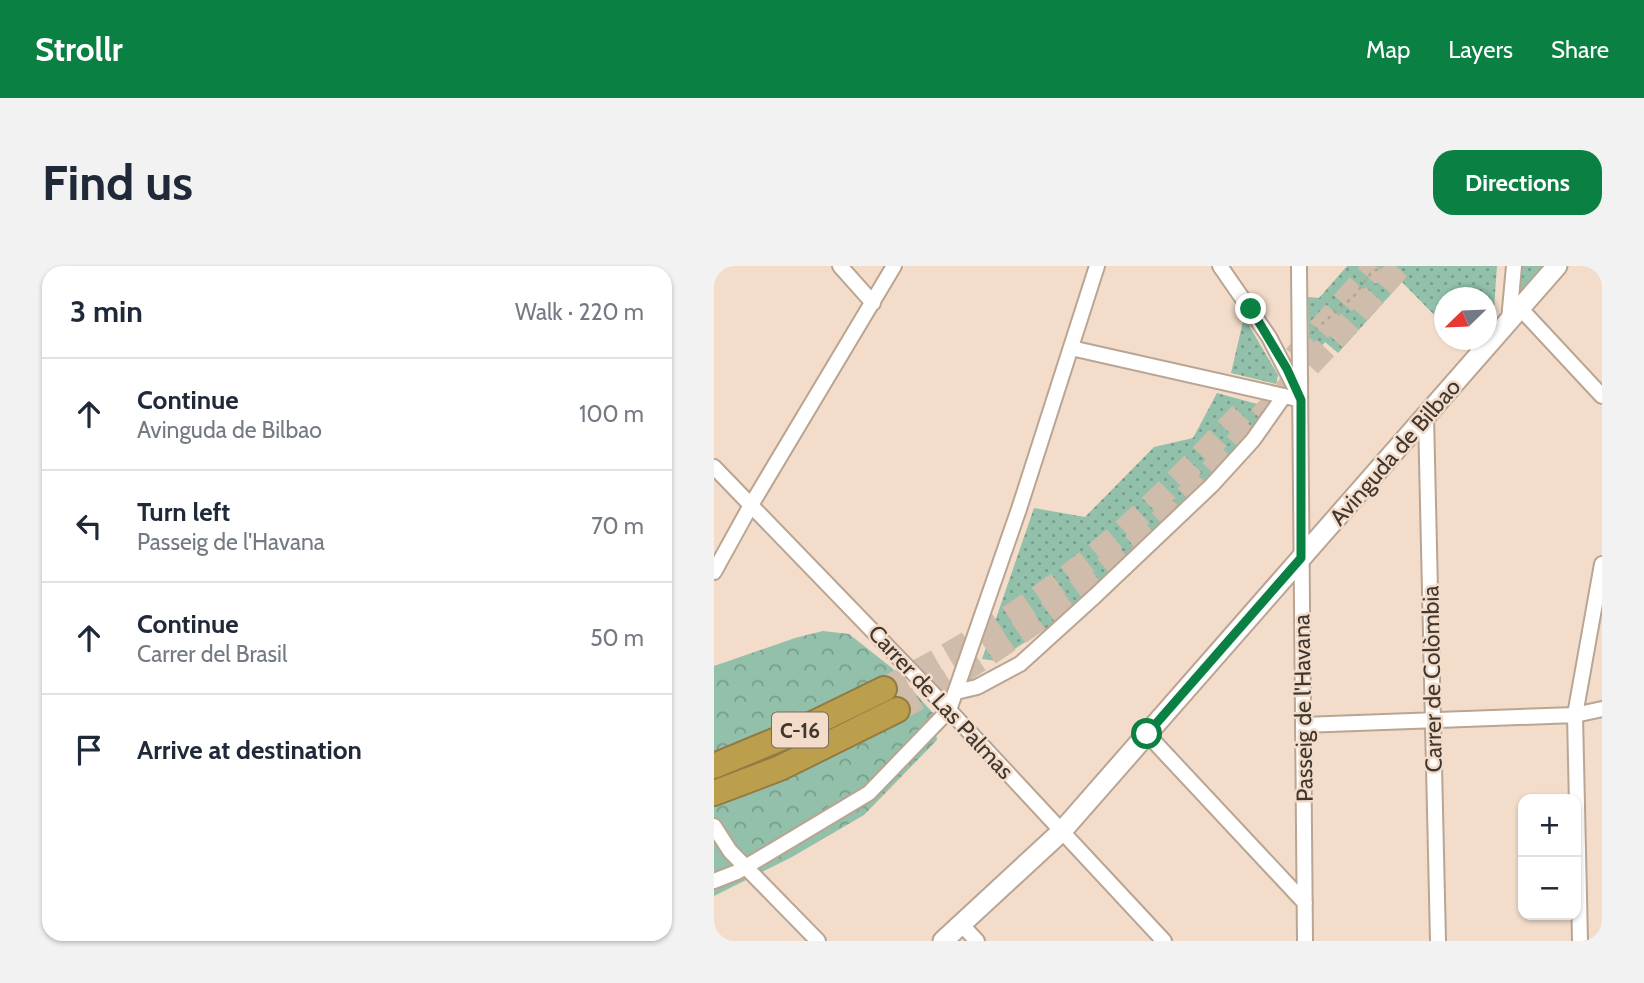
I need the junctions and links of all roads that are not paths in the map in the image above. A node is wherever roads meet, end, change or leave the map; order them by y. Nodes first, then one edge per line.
1 (840, 266) edge
2 (894, 266) edge
3 (1097, 266) edge
4 (1220, 266) edge
5 (1299, 266) edge
6 (1514, 266) edge
7 (1557, 266) edge
8 (873, 303) junction
9 (1515, 314) junction
10 (1071, 348) junction
11 (1284, 396) junction
12 (1602, 396) edge
13 (1301, 400) junction
14 (1426, 416) junction
15 (714, 467) edge
16 (751, 505) junction
17 (1301, 558) junction
18 (1602, 564) edge
19 (714, 572) edge
20 (884, 689) tunnel mouth
21 (956, 692) junction
22 (1602, 709) edge
23 (897, 710) tunnel mouth
24 (949, 710) junction
25 (1575, 715) junction
26 (1433, 719) junction
27 (1303, 724) junction
28 (1147, 734) junction
29 (714, 766) edge
30 (714, 793) edge
31 (714, 826) edge
32 (1062, 831) junction
33 (746, 867) junction
34 (714, 881) edge
35 (1305, 903) junction
36 (961, 924) junction
37 (818, 941) edge
38 (943, 941) edge
39 (977, 941) edge
40 (1164, 941) edge
41 (1305, 941) edge
42 (1438, 941) edge
43 (1580, 941) edge

1 - 8 street
2 - 8 street
3 - 10 street
4 - 13 street
5 - 13 street, Passeig de l'Havana
6 - 9 street
7 - 9 street, Avinguda de Bilbao
8 - 16 street
9 - 12 street
9 - 14 street, Avinguda de Bilbao
10 - 11 street
10 - 21 street
11 - 13 street
11 - 21 street
13 - 17 street, Passeig de l'Havana
14 - 17 street, Avinguda de Bilbao
14 - 26 street, Carrer de Colòmbia
15 - 16 street, Carrer de Las Palmas
16 - 19 street
16 - 24 street, Carrer de Las Palmas
17 - 27 street, Passeig de l'Havana
17 - 28 street, Avinguda de Bilbao
18 - 25 street
20 - 29 highway, C-16
21 - 24 street
22 - 25 street
23 - 30 highway, C-16
24 - 32 street, Carrer de Las Palmas
24 - 33 street
25 - 26 street
25 - 43 street
26 - 27 street
26 - 42 street, Carrer de Colòmbia
27 - 35 street, Passeig de l'Havana
28 - 32 street, Avinguda de Bilbao
28 - 35 street
31 - 33 street
32 - 36 street, Avinguda de Bilbao
32 - 40 street, Carrer de Las Palmas
33 - 34 street
33 - 37 street
35 - 41 street, Passeig de l'Havana
36 - 38 street, Avinguda de Bilbao
36 - 39 street

